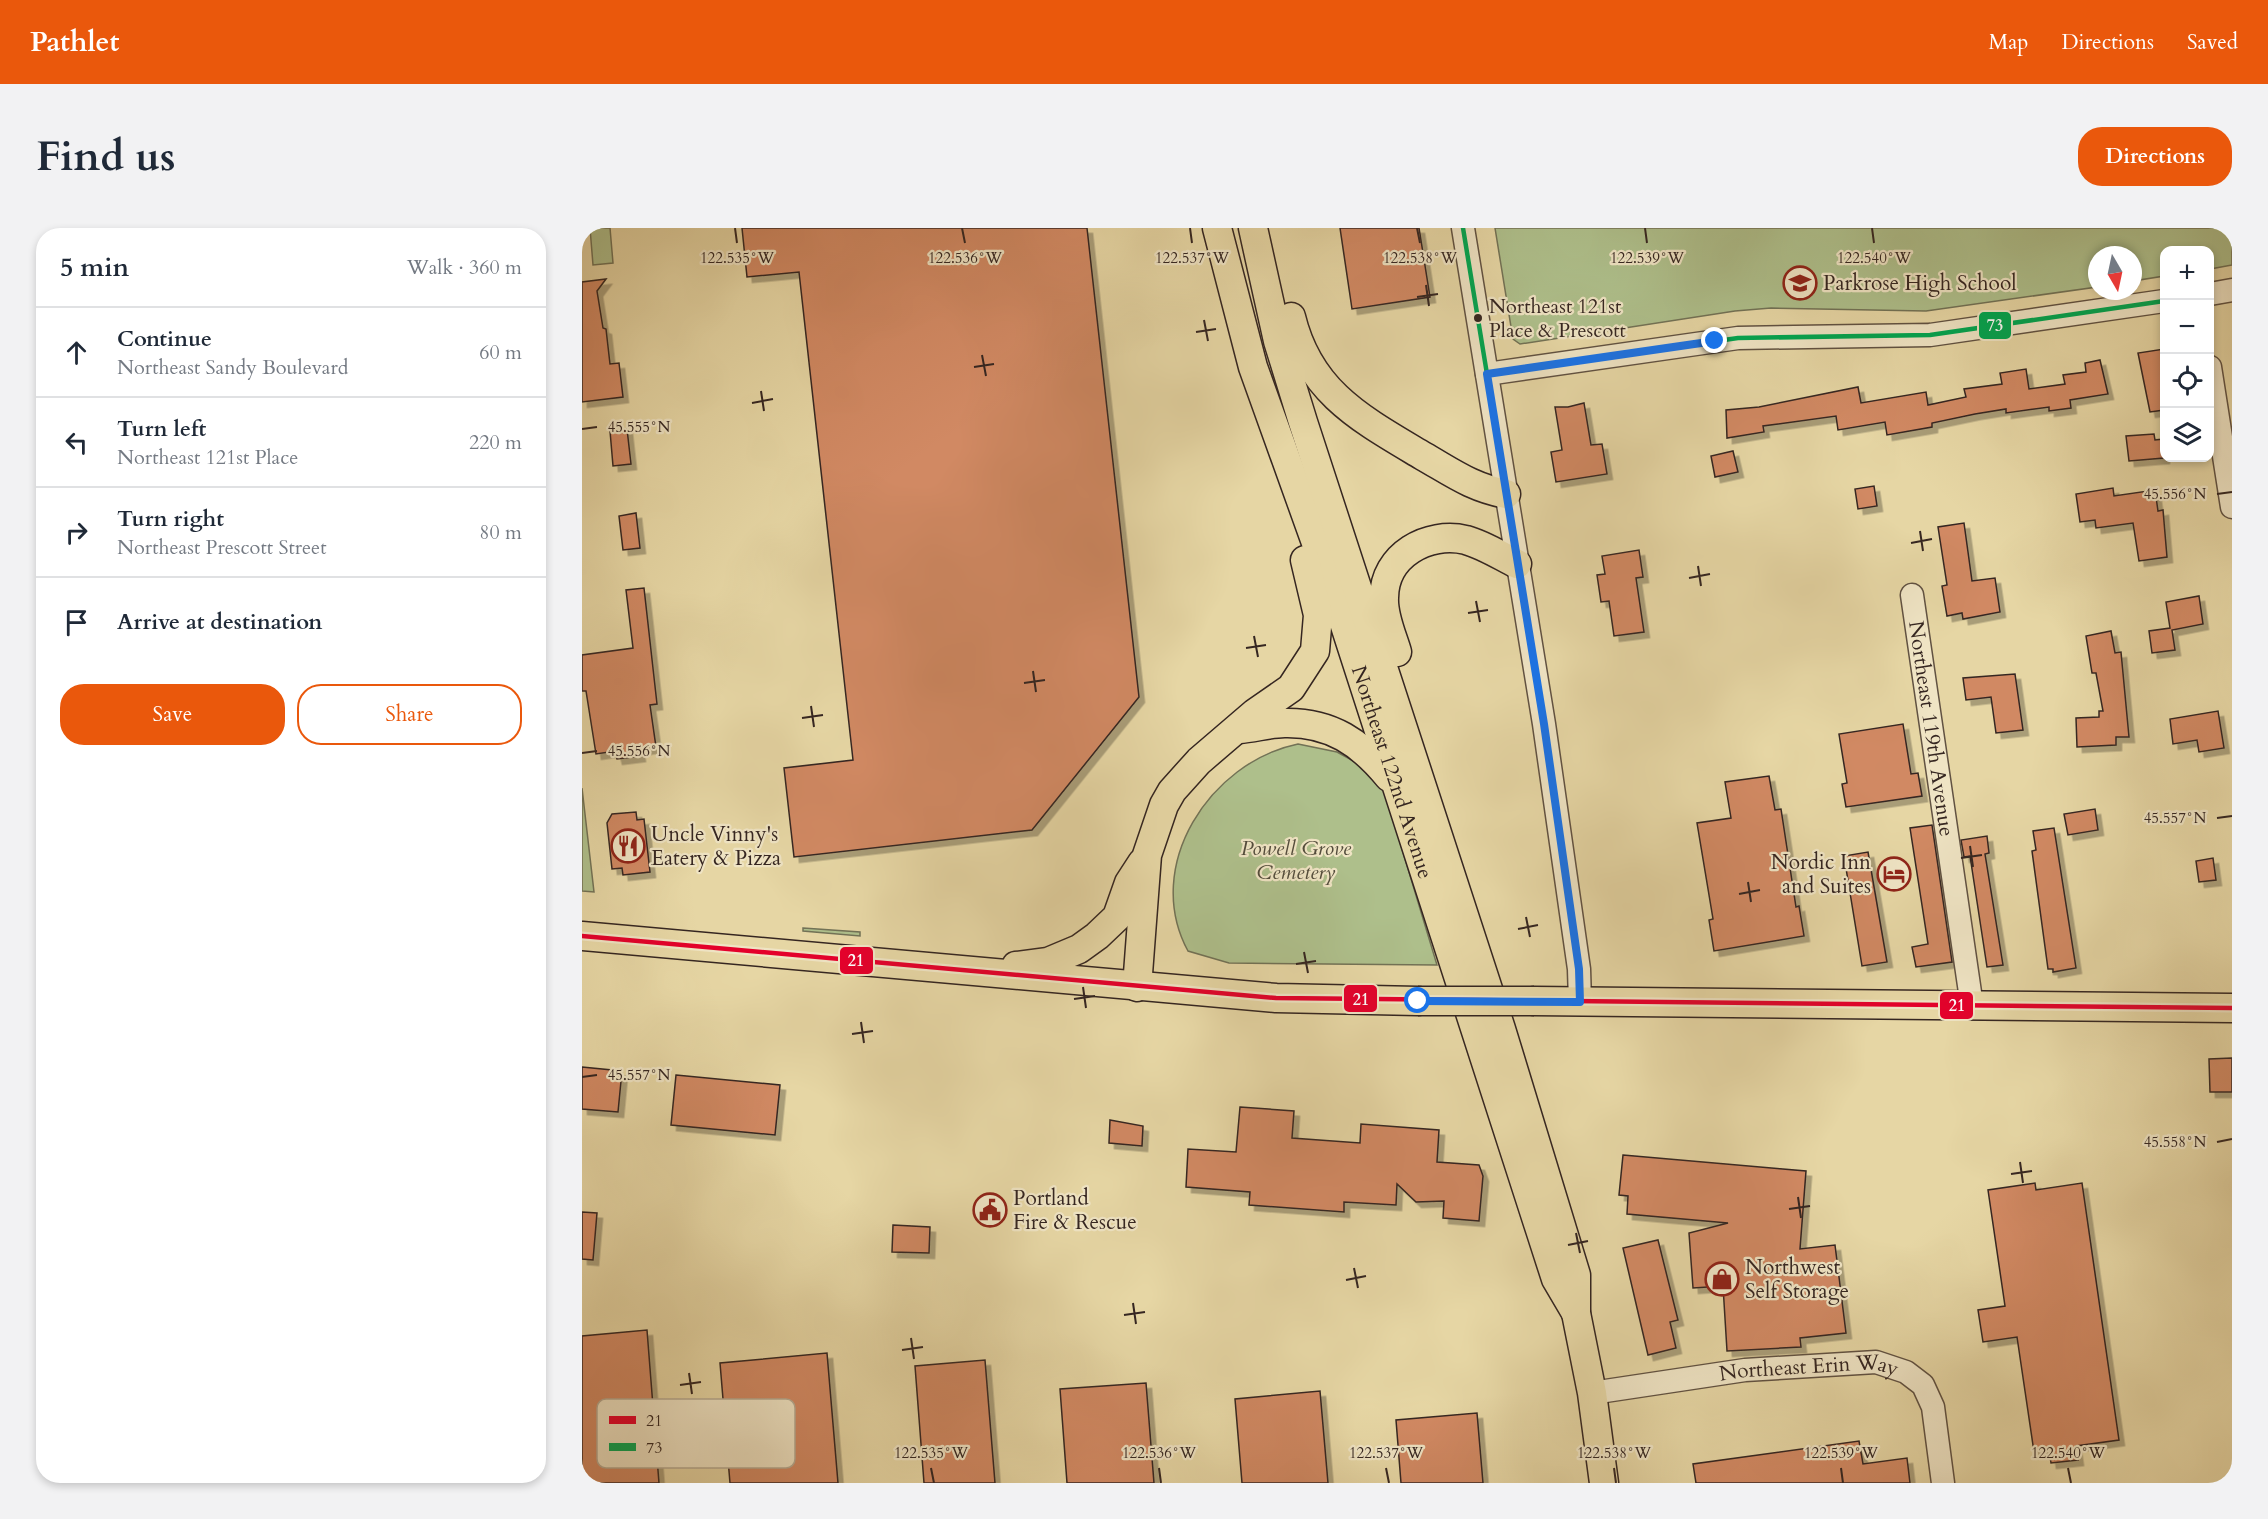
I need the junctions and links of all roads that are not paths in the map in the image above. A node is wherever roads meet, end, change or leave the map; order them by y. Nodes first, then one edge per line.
1 (1216, 228) edge
2 (1253, 228) edge
3 (1264, 228) edge
4 (1463, 228) edge
5 (2232, 290) edge
6 (2214, 293) edge
7 (2160, 302) edge
8 (1487, 374) junction
9 (2214, 392) edge
10 (1506, 494) junction
11 (2232, 507) edge
12 (1307, 518) junction
13 (1517, 564) junction
14 (1912, 595) dead end
15 (1393, 701) junction
16 (1239, 729) junction
17 (1396, 786) junction
18 (1147, 855) junction
19 (582, 936) edge
20 (970, 972) junction
21 (1137, 987) junction
22 (1580, 1002) junction
23 (1972, 1006) junction
24 (2232, 1008) edge
25 (1576, 1312) junction
26 (1592, 1394) junction
27 (1604, 1483) edge
28 (1943, 1483) edge

1 - 12 main road, Northeast 122nd Avenue
2 - 15 main road, Northeast 122nd Avenue
3 - 10 main road
4 - 8 street
5 - 6 street
7 - 8 street
8 - 10 street
9 - 11 street
10 - 13 street
12 - 16 main road
12 - 17 main road, Northeast 122nd Avenue
13 - 15 main road
13 - 22 street
14 - 23 street, Northeast 119th Avenue
15 - 25 main road, Northeast 122nd Avenue
16 - 17 main road
16 - 18 main road
17 - 25 main road, Northeast 122nd Avenue
18 - 20 main road
18 - 21 main road
19 - 20 main road
20 - 21 main road
21 - 22 main road, bridge
22 - 23 main road
23 - 24 main road
25 - 26 main road, Northeast 122nd Avenue
26 - 27 main road, Northeast 122nd Avenue
26 - 28 street, Northeast Erin Way

